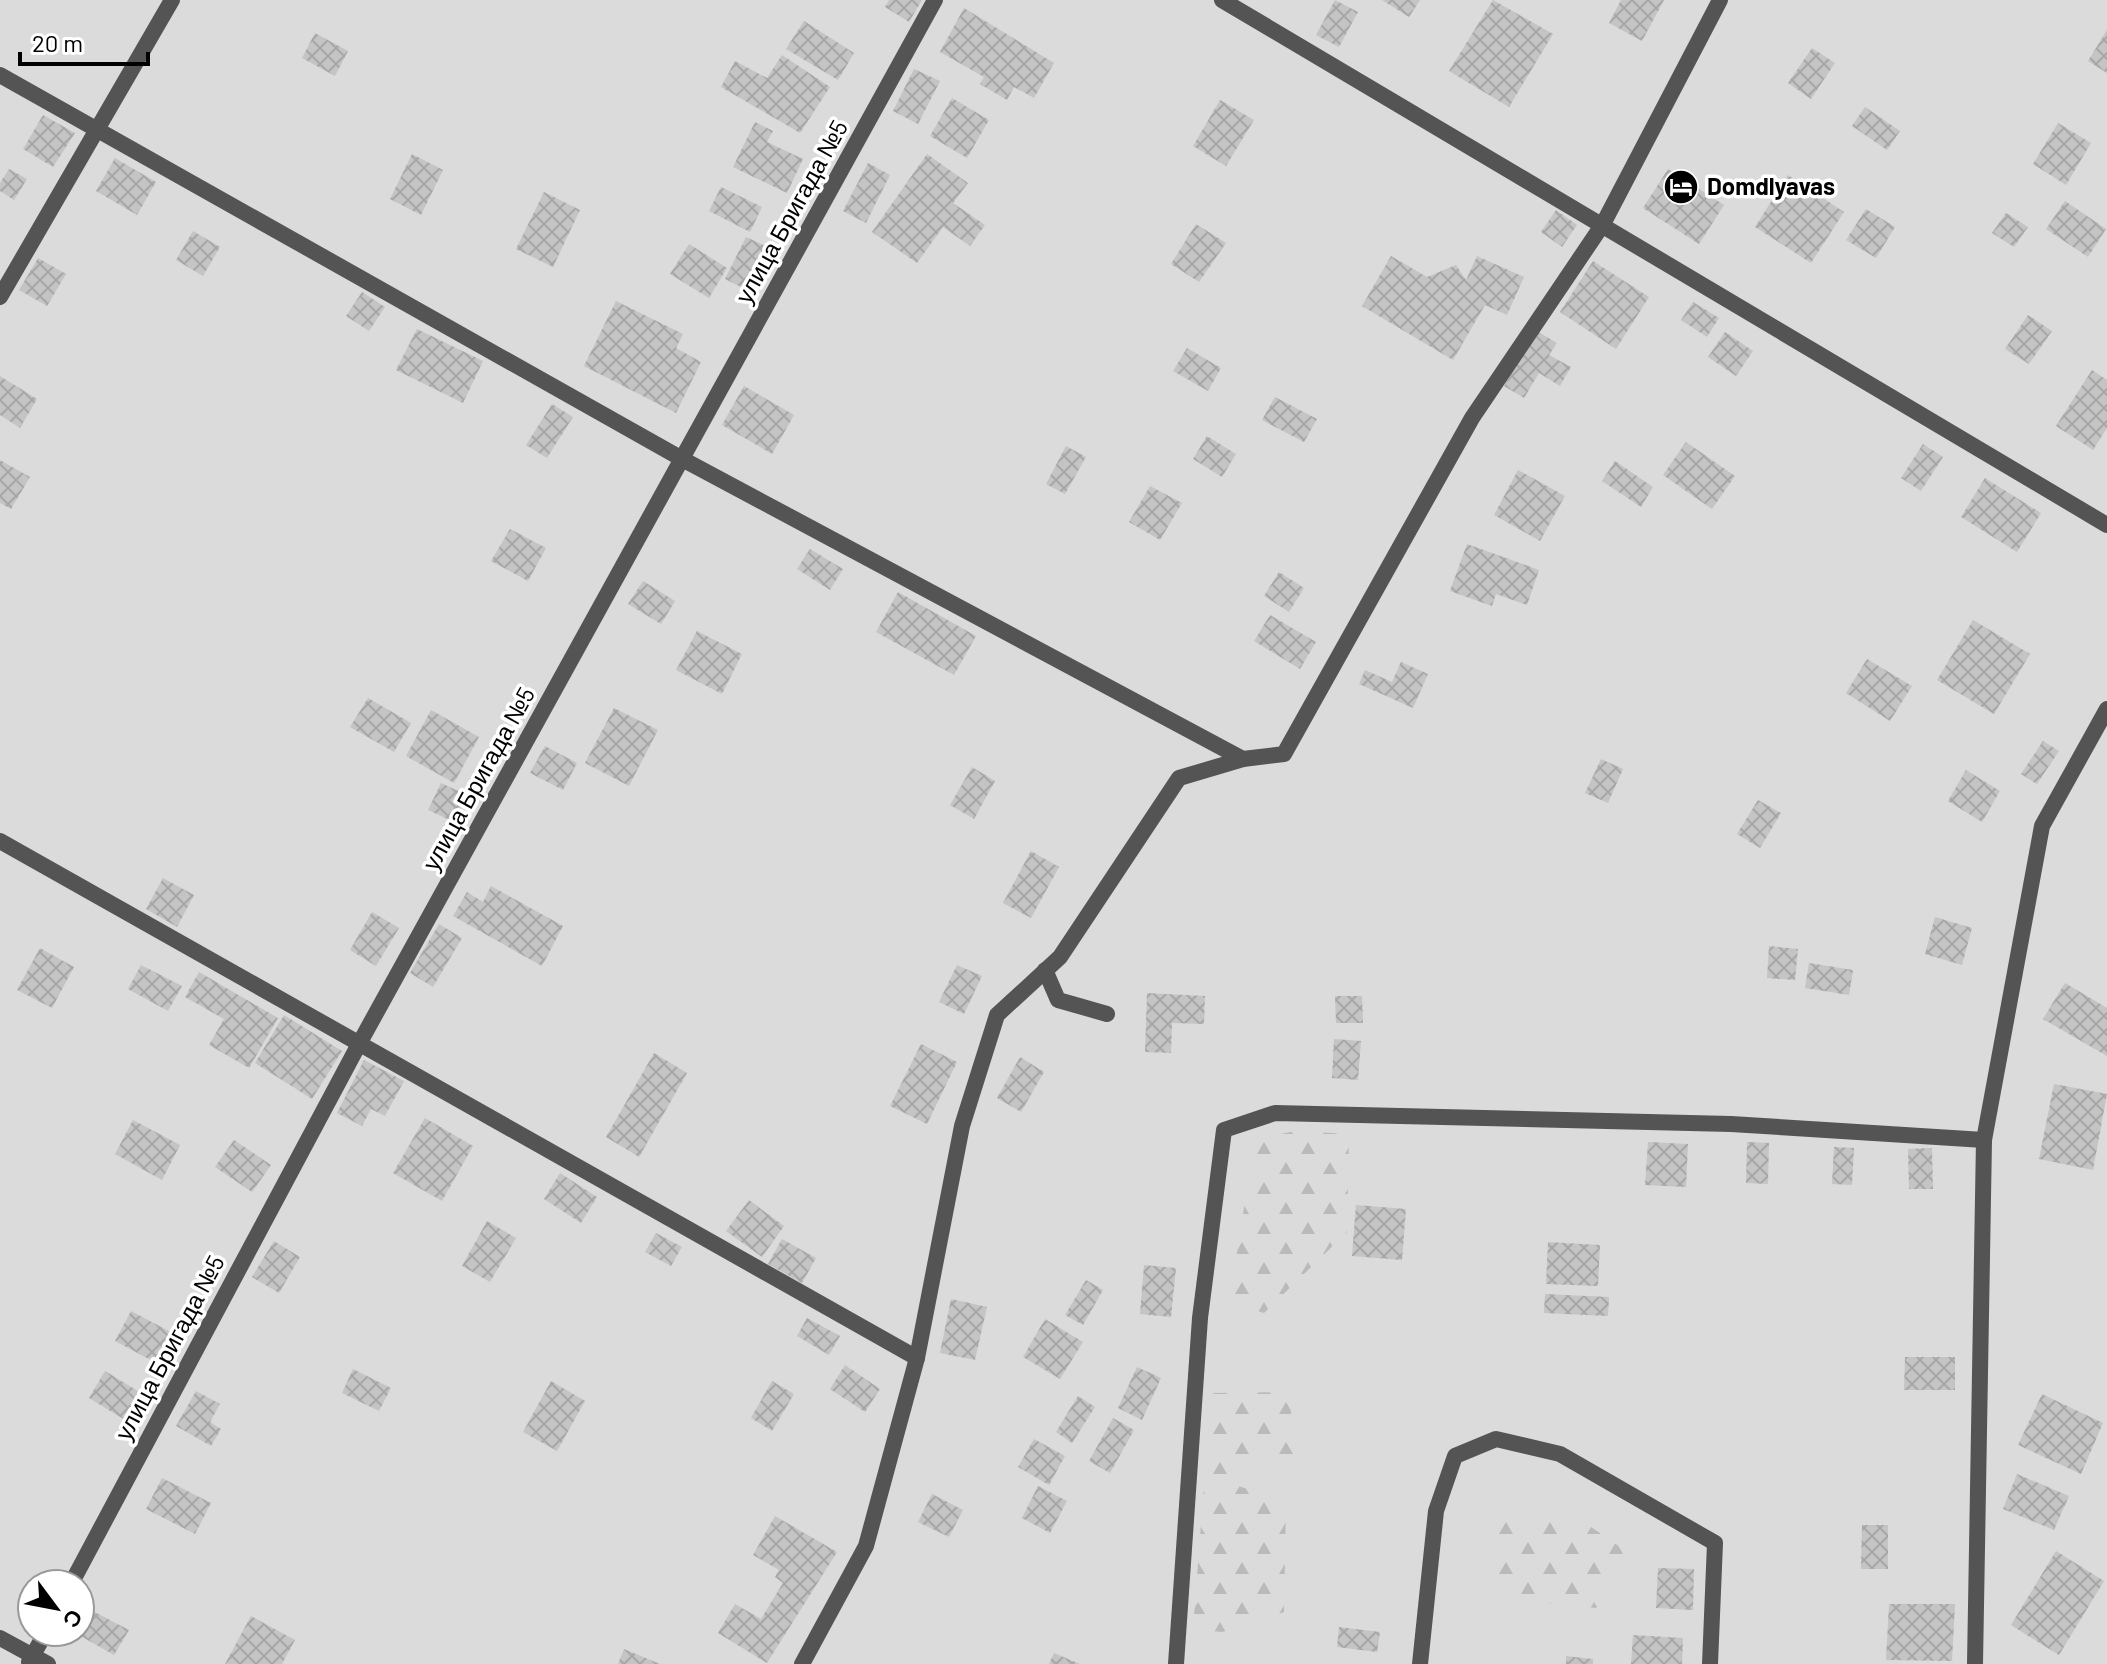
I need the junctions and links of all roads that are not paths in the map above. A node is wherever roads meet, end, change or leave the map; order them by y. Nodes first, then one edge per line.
1 (172, 0) edge
2 (935, 0) edge
3 (1222, 0) edge
4 (1720, 0) edge
5 (0, 75) edge
6 (99, 131) junction
7 (1603, 224) junction
8 (0, 297) edge
9 (684, 460) junction
10 (2107, 525) edge
11 (2107, 709) edge
12 (1243, 759) junction
13 (0, 841) edge
14 (1045, 970) junction
15 (1107, 1014) dead end
16 (359, 1044) junction
17 (1984, 1140) junction
18 (917, 1358) junction
19 (80, 1568) edge
20 (0, 1638) edge
21 (36, 1661) edge
22 (802, 1664) edge
23 (1176, 1664) edge
24 (1420, 1664) edge
25 (1710, 1664) edge
26 (1975, 1664) edge

1 - 6 lane
2 - 9 lane, улица Бригада №5
3 - 7 lane
4 - 7 lane
5 - 6 lane
6 - 8 lane
6 - 9 lane
7 - 10 lane
7 - 12 lane
9 - 12 lane
9 - 16 lane, улица Бригада №5
11 - 17 lane
12 - 14 lane
13 - 16 lane
14 - 15 lane
14 - 18 lane
16 - 18 lane
16 - 19 lane, улица Бригада №5
17 - 23 lane
17 - 26 lane
18 - 22 lane
20 - 21 lane
24 - 25 lane

